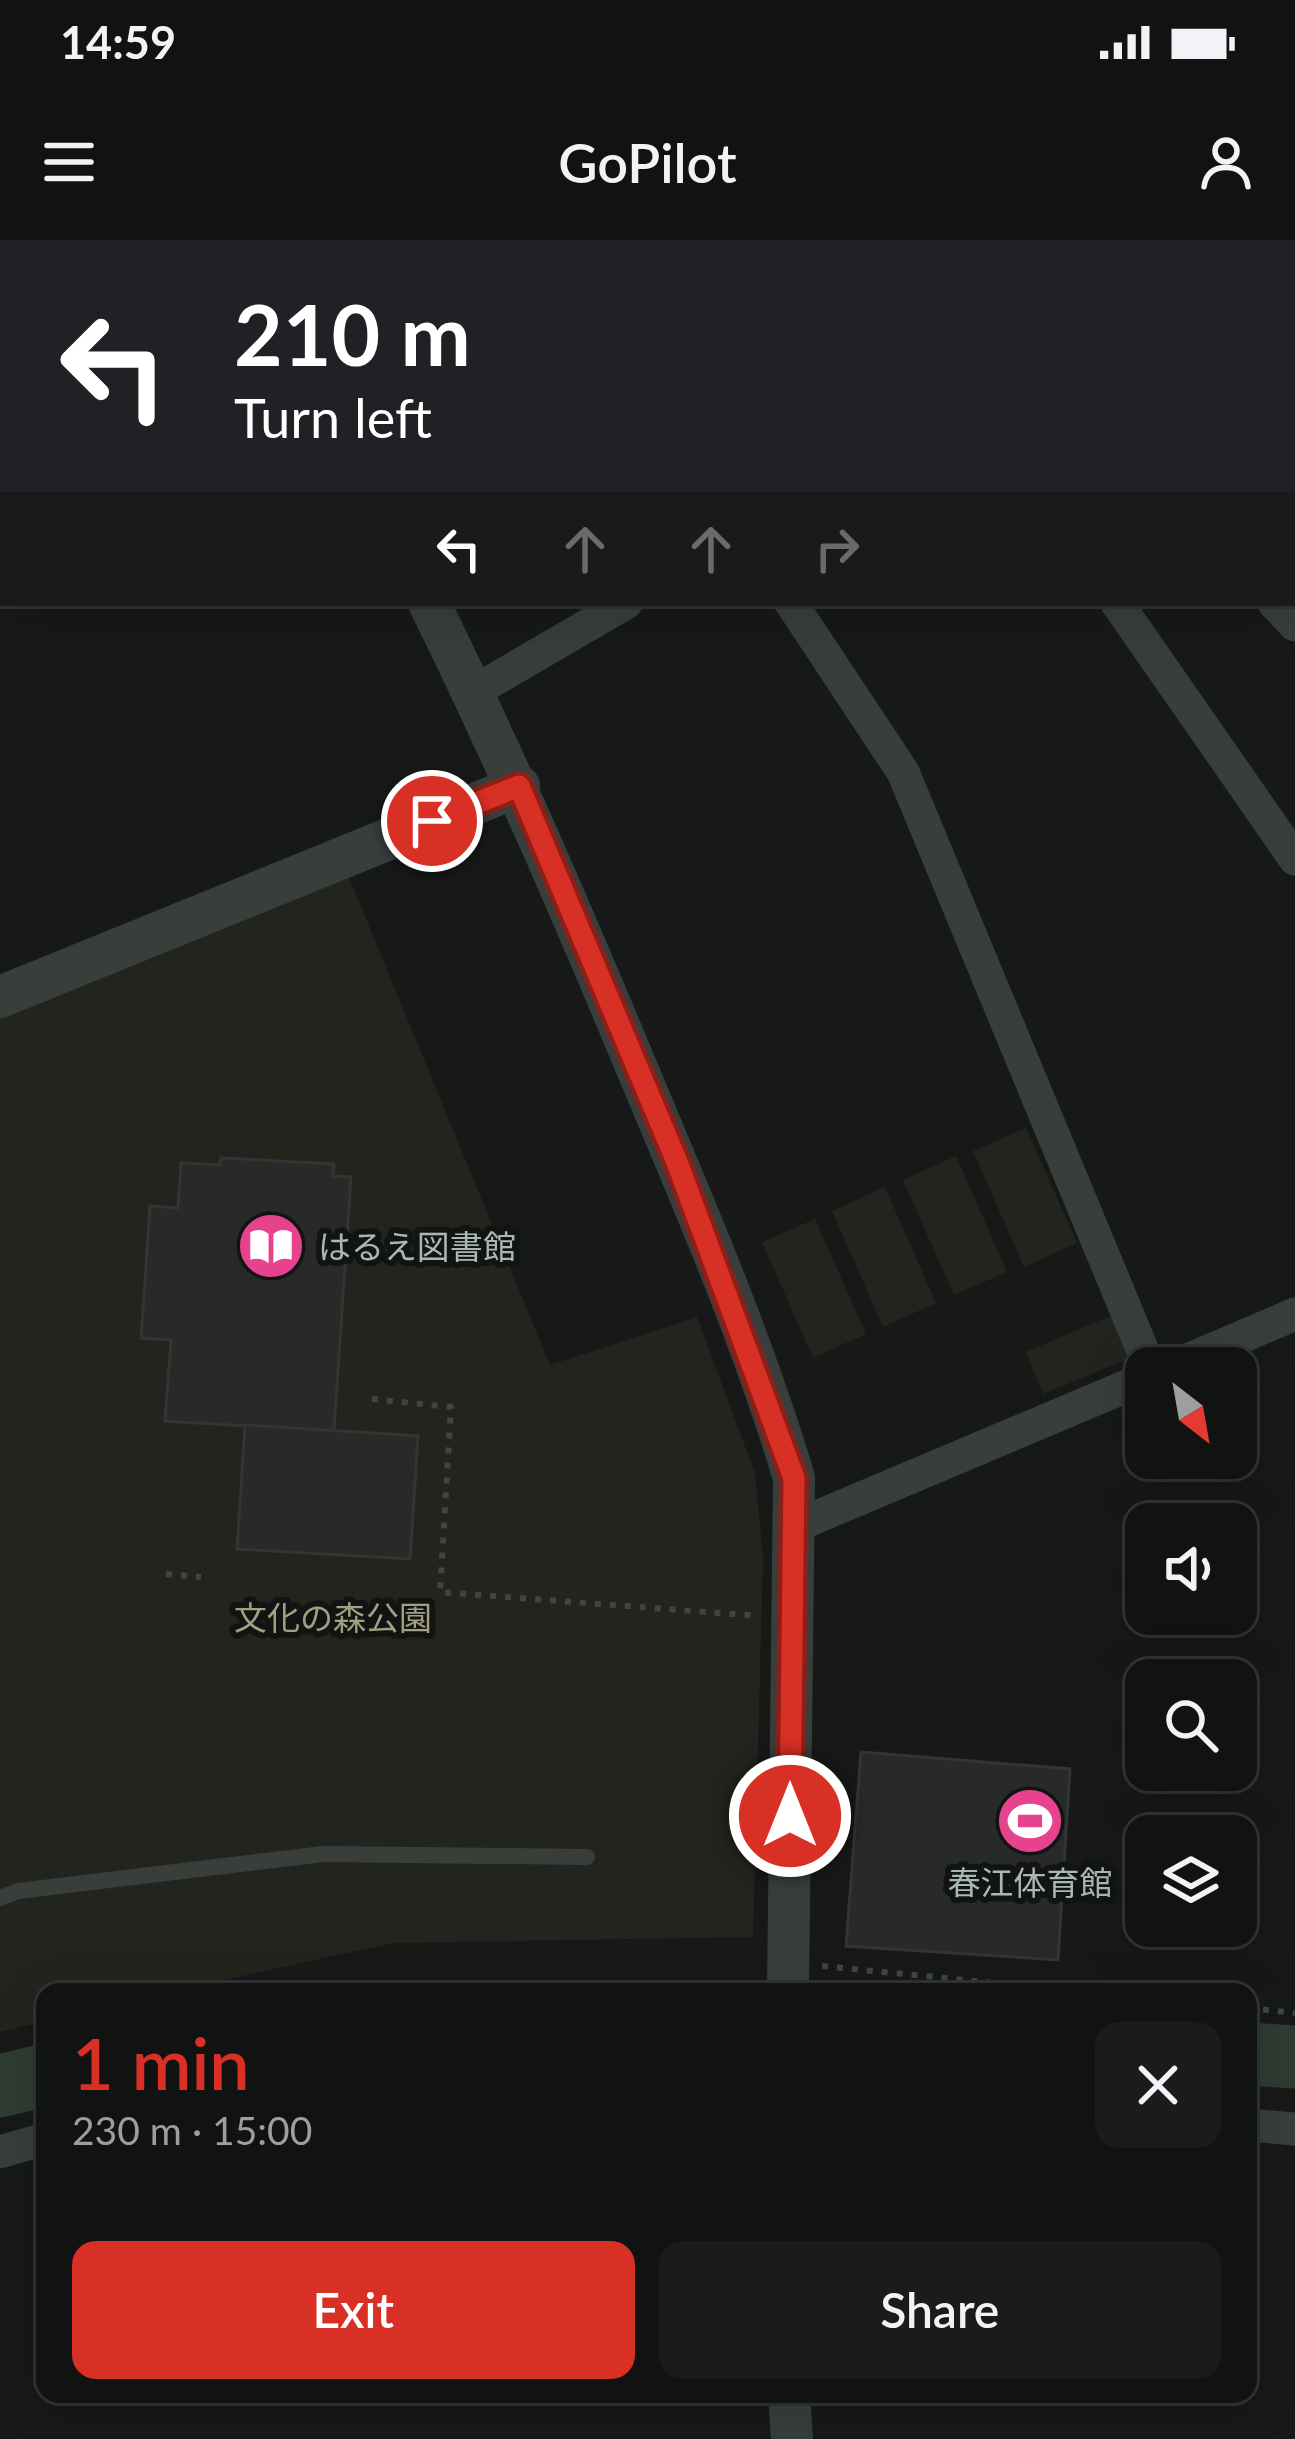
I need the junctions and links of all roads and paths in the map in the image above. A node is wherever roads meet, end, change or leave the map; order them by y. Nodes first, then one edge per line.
1 (430, 606) edge
2 (621, 606) edge
3 (793, 606) edge
4 (1119, 606) edge
5 (473, 692) junction
6 (519, 786) junction
7 (1295, 859) edge
8 (0, 997) edge
9 (1295, 1314) edge
10 (1141, 1347) edge
11 (1218, 1347) edge
12 (1125, 1387) edge
13 (373, 1399) dead end
14 (793, 1528) junction
15 (166, 1574) dead end
16 (201, 1577) dead end
17 (792, 1619) junction
18 (587, 1858) dead end
19 (0, 1898) edge
20 (797, 1978) edge
21 (901, 1983) edge
22 (1257, 2009) edge
23 (1295, 2013) edge
24 (1257, 2126) edge
25 (1295, 2129) edge
26 (36, 2142) edge
27 (0, 2152) edge
28 (790, 2403) edge
29 (792, 2439) edge

1 - 5 street
2 - 5 street
3 - 10 street
4 - 7 street
5 - 6 street
6 - 8 street
6 - 14 street
9 - 11 street
12 - 14 street
13 - 17 path
14 - 17 street
15 - 16 path
17 - 20 street
18 - 19 lane
20 - 21 path
22 - 23 path
24 - 25 street
26 - 27 street
28 - 29 street

